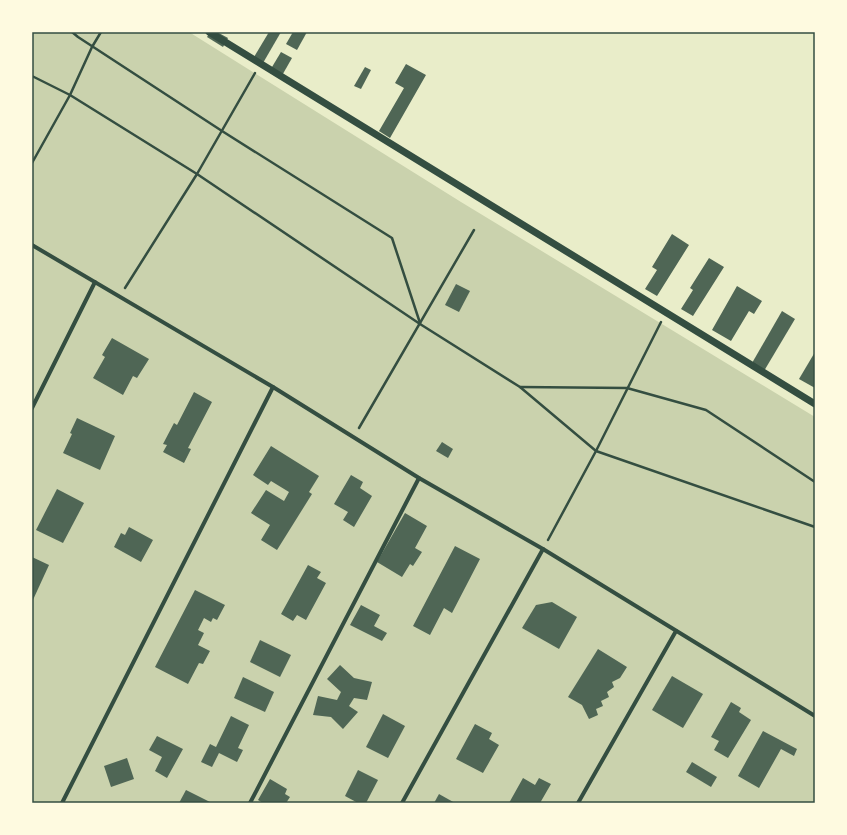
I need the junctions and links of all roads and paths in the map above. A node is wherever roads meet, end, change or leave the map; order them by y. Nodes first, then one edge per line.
1 (72, 32) edge
2 (101, 32) edge
3 (209, 32) edge
4 (92, 47) junction
5 (256, 70) dead end
6 (32, 76) edge
7 (70, 94) junction
8 (222, 131) junction
9 (32, 163) edge
10 (197, 174) junction
11 (474, 230) dead end
12 (32, 245) edge
13 (95, 282) junction
14 (120, 297) junction
15 (662, 319) dead end
16 (420, 324) junction
17 (273, 387) junction
18 (520, 387) junction
19 (628, 388) junction
20 (815, 404) edge
21 (32, 408) edge
22 (354, 437) junction
23 (596, 451) junction
24 (419, 478) junction
25 (815, 482) edge
26 (815, 527) edge
27 (543, 549) junction
28 (676, 631) junction
29 (815, 716) edge
30 (62, 803) edge
31 (250, 803) edge
32 (402, 803) edge
33 (578, 803) edge

1 - 4 path
2 - 4 path
3 - 20 street
4 - 7 path
4 - 8 path
5 - 8 path
6 - 7 path
7 - 9 path
7 - 10 path
8 - 10 path
8 - 16 path
10 - 14 path
10 - 16 path
11 - 16 path
12 - 13 street
13 - 14 street
13 - 21 street
14 - 17 street
15 - 19 path
16 - 18 path
16 - 22 path
17 - 22 street
17 - 30 street
18 - 19 path
18 - 23 path
19 - 23 path
19 - 25 path
22 - 24 street
23 - 26 path
23 - 27 path
24 - 27 street
24 - 31 street
27 - 28 street
27 - 32 street
28 - 29 street
28 - 33 street

